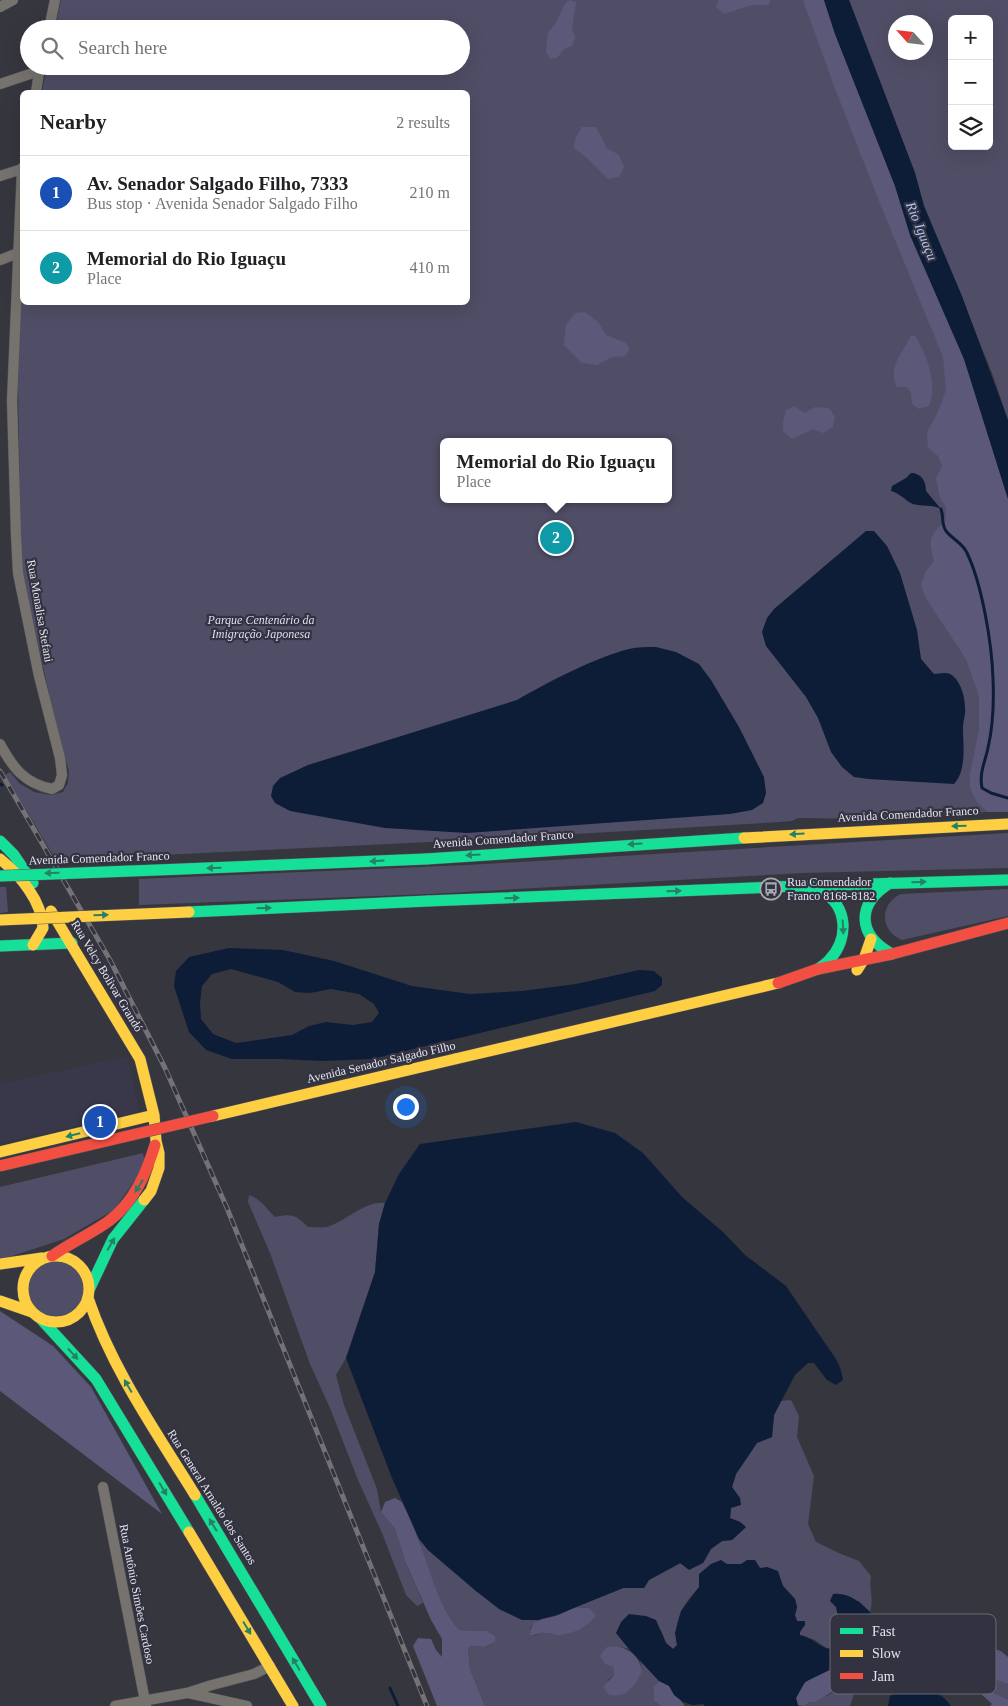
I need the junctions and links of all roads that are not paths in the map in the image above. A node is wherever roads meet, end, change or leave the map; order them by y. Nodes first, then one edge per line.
1 (13, 0) edge
2 (55, 0) edge
3 (0, 7) edge
4 (51, 20) edge
5 (24, 75) edge
6 (39, 75) edge
7 (0, 84) edge
8 (36, 90) edge
9 (20, 169) edge
10 (0, 176) edge
11 (20, 210) edge
12 (18, 253) junction
13 (0, 260) edge
14 (0, 744) edge
15 (1008, 824) edge
16 (0, 841) edge
17 (0, 859) edge
18 (0, 876) edge
19 (1008, 880) edge
20 (890, 883) junction
21 (800, 886) junction
22 (0, 920) edge
23 (1008, 923) edge
24 (62, 928) junction
25 (871, 939) junction
26 (937, 942) junction
27 (72, 943) junction
28 (49, 944) junction
29 (33, 945) junction
30 (0, 946) edge
31 (892, 954) junction
32 (864, 958) junction
33 (818, 969) junction
34 (857, 970) junction
35 (768, 986) junction
36 (154, 1115) junction
37 (156, 1141) junction
38 (0, 1152) edge
39 (0, 1166) edge
40 (47, 1257) junction
41 (0, 1264) edge
42 (89, 1293) junction
43 (0, 1301) edge
44 (36, 1315) junction
45 (103, 1487) dead end
46 (243, 1574) junction
47 (223, 1589) junction
48 (270, 1666) junction
49 (187, 1693) junction
50 (146, 1703) edge
51 (115, 1706) edge
52 (247, 1706) edge
53 (292, 1706) edge
54 (321, 1706) edge

1 - 3 street
2 - 4 street
5 - 7 street
6 - 8 street
9 - 10 street
11 - 12 street, Rua Monalisa Stefani
12 - 13 street
12 - 14 street, Rua Monalisa Stefani
15 -> 18 main road, Avenida Comendador Franco, bridge
16 - 24 main road, Rua Velcy Bolivar Grandó
17 - 29 main road
20 -> 19 main road
20 - 21 main road
20 - 25 main road
22 -> 21 main road, bridge
21 -> 33 main road
23 - 26 main road, Avenida Senador Salgado Filho
24 - 27 main road, Rua Velcy Bolivar Grandó
24 - 28 main road
25 - 31 main road
25 - 32 main road
26 - 31 main road, Avenida Senador Salgado Filho
26 - 34 main road, Avenida Senador Salgado Filho
27 - 28 main road
27 - 36 main road, Rua Velcy Bolivar Grandó
28 - 29 main road
29 - 30 main road
31 - 32 main road, Avenida Senador Salgado Filho
32 - 33 main road, Avenida Senador Salgado Filho
32 - 34 main road
33 - 35 main road, Avenida Senador Salgado Filho
34 - 35 main road, Avenida Senador Salgado Filho
35 - 39 main road, Avenida Senador Salgado Filho, bridge
36 - 37 main road, Rua Velcy Bolivar Grandó
36 -> 38 main road
37 -> 40 main road, Rua Velcy Bolivar Grandó
42 -> 37 main road, Rua Velcy Bolivar Grandó
40 - 41 main road
40 - 42 main road
40 - 44 main road
42 - 44 main road
46 -> 42 main road, Rua General Arnaldo dos Santos
43 - 44 main road
44 -> 47 main road
45 - 50 street, Rua Antônio Simões Cardoso
46 - 47 main road
54 -> 46 main road, Rua General Arnaldo dos Santos
47 -> 48 main road
48 - 49 street
48 - 53 main road
49 - 50 street
49 - 52 street
50 - 51 street

